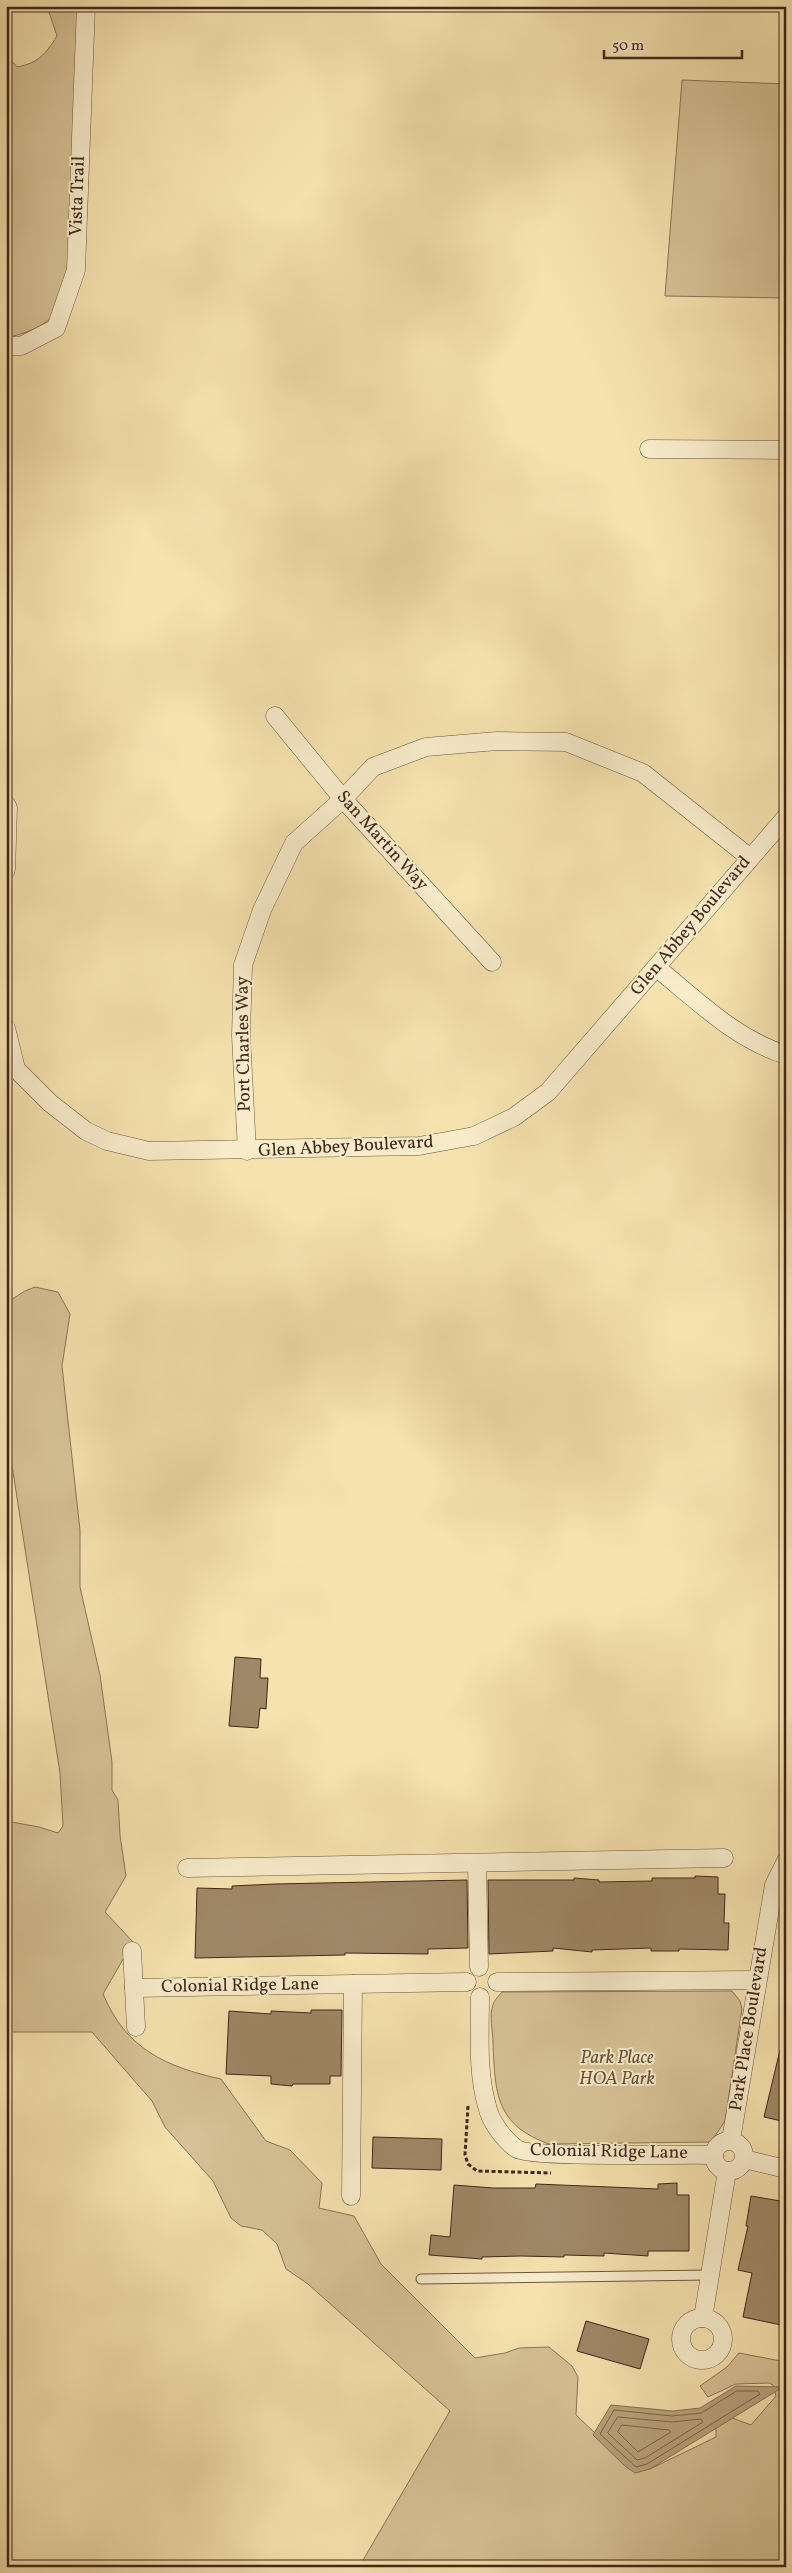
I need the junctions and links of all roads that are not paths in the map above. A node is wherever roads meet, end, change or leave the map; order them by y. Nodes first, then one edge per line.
1 (86, 6) edge
2 (6, 346) edge
3 (649, 449) dead end
4 (786, 450) edge
5 (275, 716) dead end
6 (343, 799) junction
7 (6, 804) edge
8 (786, 817) edge
9 (749, 857) junction
10 (6, 870) edge
11 (492, 962) dead end
12 (657, 968) junction
13 (6, 1028) edge
14 (786, 1055) edge
15 (11, 1069) edge
16 (247, 1151) junction
17 (724, 1858) dead end
18 (786, 1861) edge
19 (477, 1863) junction
20 (187, 1868) dead end
21 (132, 1952) dead end
22 (479, 1966) junction
23 (756, 1980) junction
24 (466, 1982) junction
25 (497, 1982) junction
26 (353, 1984) junction
27 (134, 1988) junction
28 (480, 1997) junction
29 (136, 2027) dead end
30 (730, 2140) junction
31 (714, 2155) junction
32 (744, 2159) junction
33 (786, 2169) edge
34 (727, 2171) junction
35 (351, 2196) dead end
36 (710, 2275) junction
37 (421, 2279) dead end
38 (703, 2318) dead end

1 - 2 street, Vista Trail
3 - 4 street
5 - 6 street, San Martin Way
6 - 9 street, Port Charles Way
6 - 11 street, San Martin Way
6 - 16 street, Port Charles Way
7 - 10 street
8 - 9 street, Glen Abbey Boulevard
9 - 12 street, Glen Abbey Boulevard
12 - 14 street
12 - 16 street, Glen Abbey Boulevard
13 - 15 street, Glen Abbey Boulevard
15 - 16 street, Glen Abbey Boulevard
17 - 19 street
18 - 23 street, Park Place Boulevard
19 - 20 street
19 - 22 street
21 - 27 street
22 - 24 street
22 - 25 street
23 - 25 street
23 - 30 street, Park Place Boulevard
24 - 26 street, Colonial Ridge Lane
24 - 28 street
25 - 28 street
26 - 27 street, Colonial Ridge Lane
26 - 35 street
27 - 29 street
28 - 31 street, Colonial Ridge Lane
30 - 31 street
30 - 32 street
31 - 34 street
32 - 33 street
32 - 34 street
34 - 36 street
36 - 37 lane
36 - 38 street

